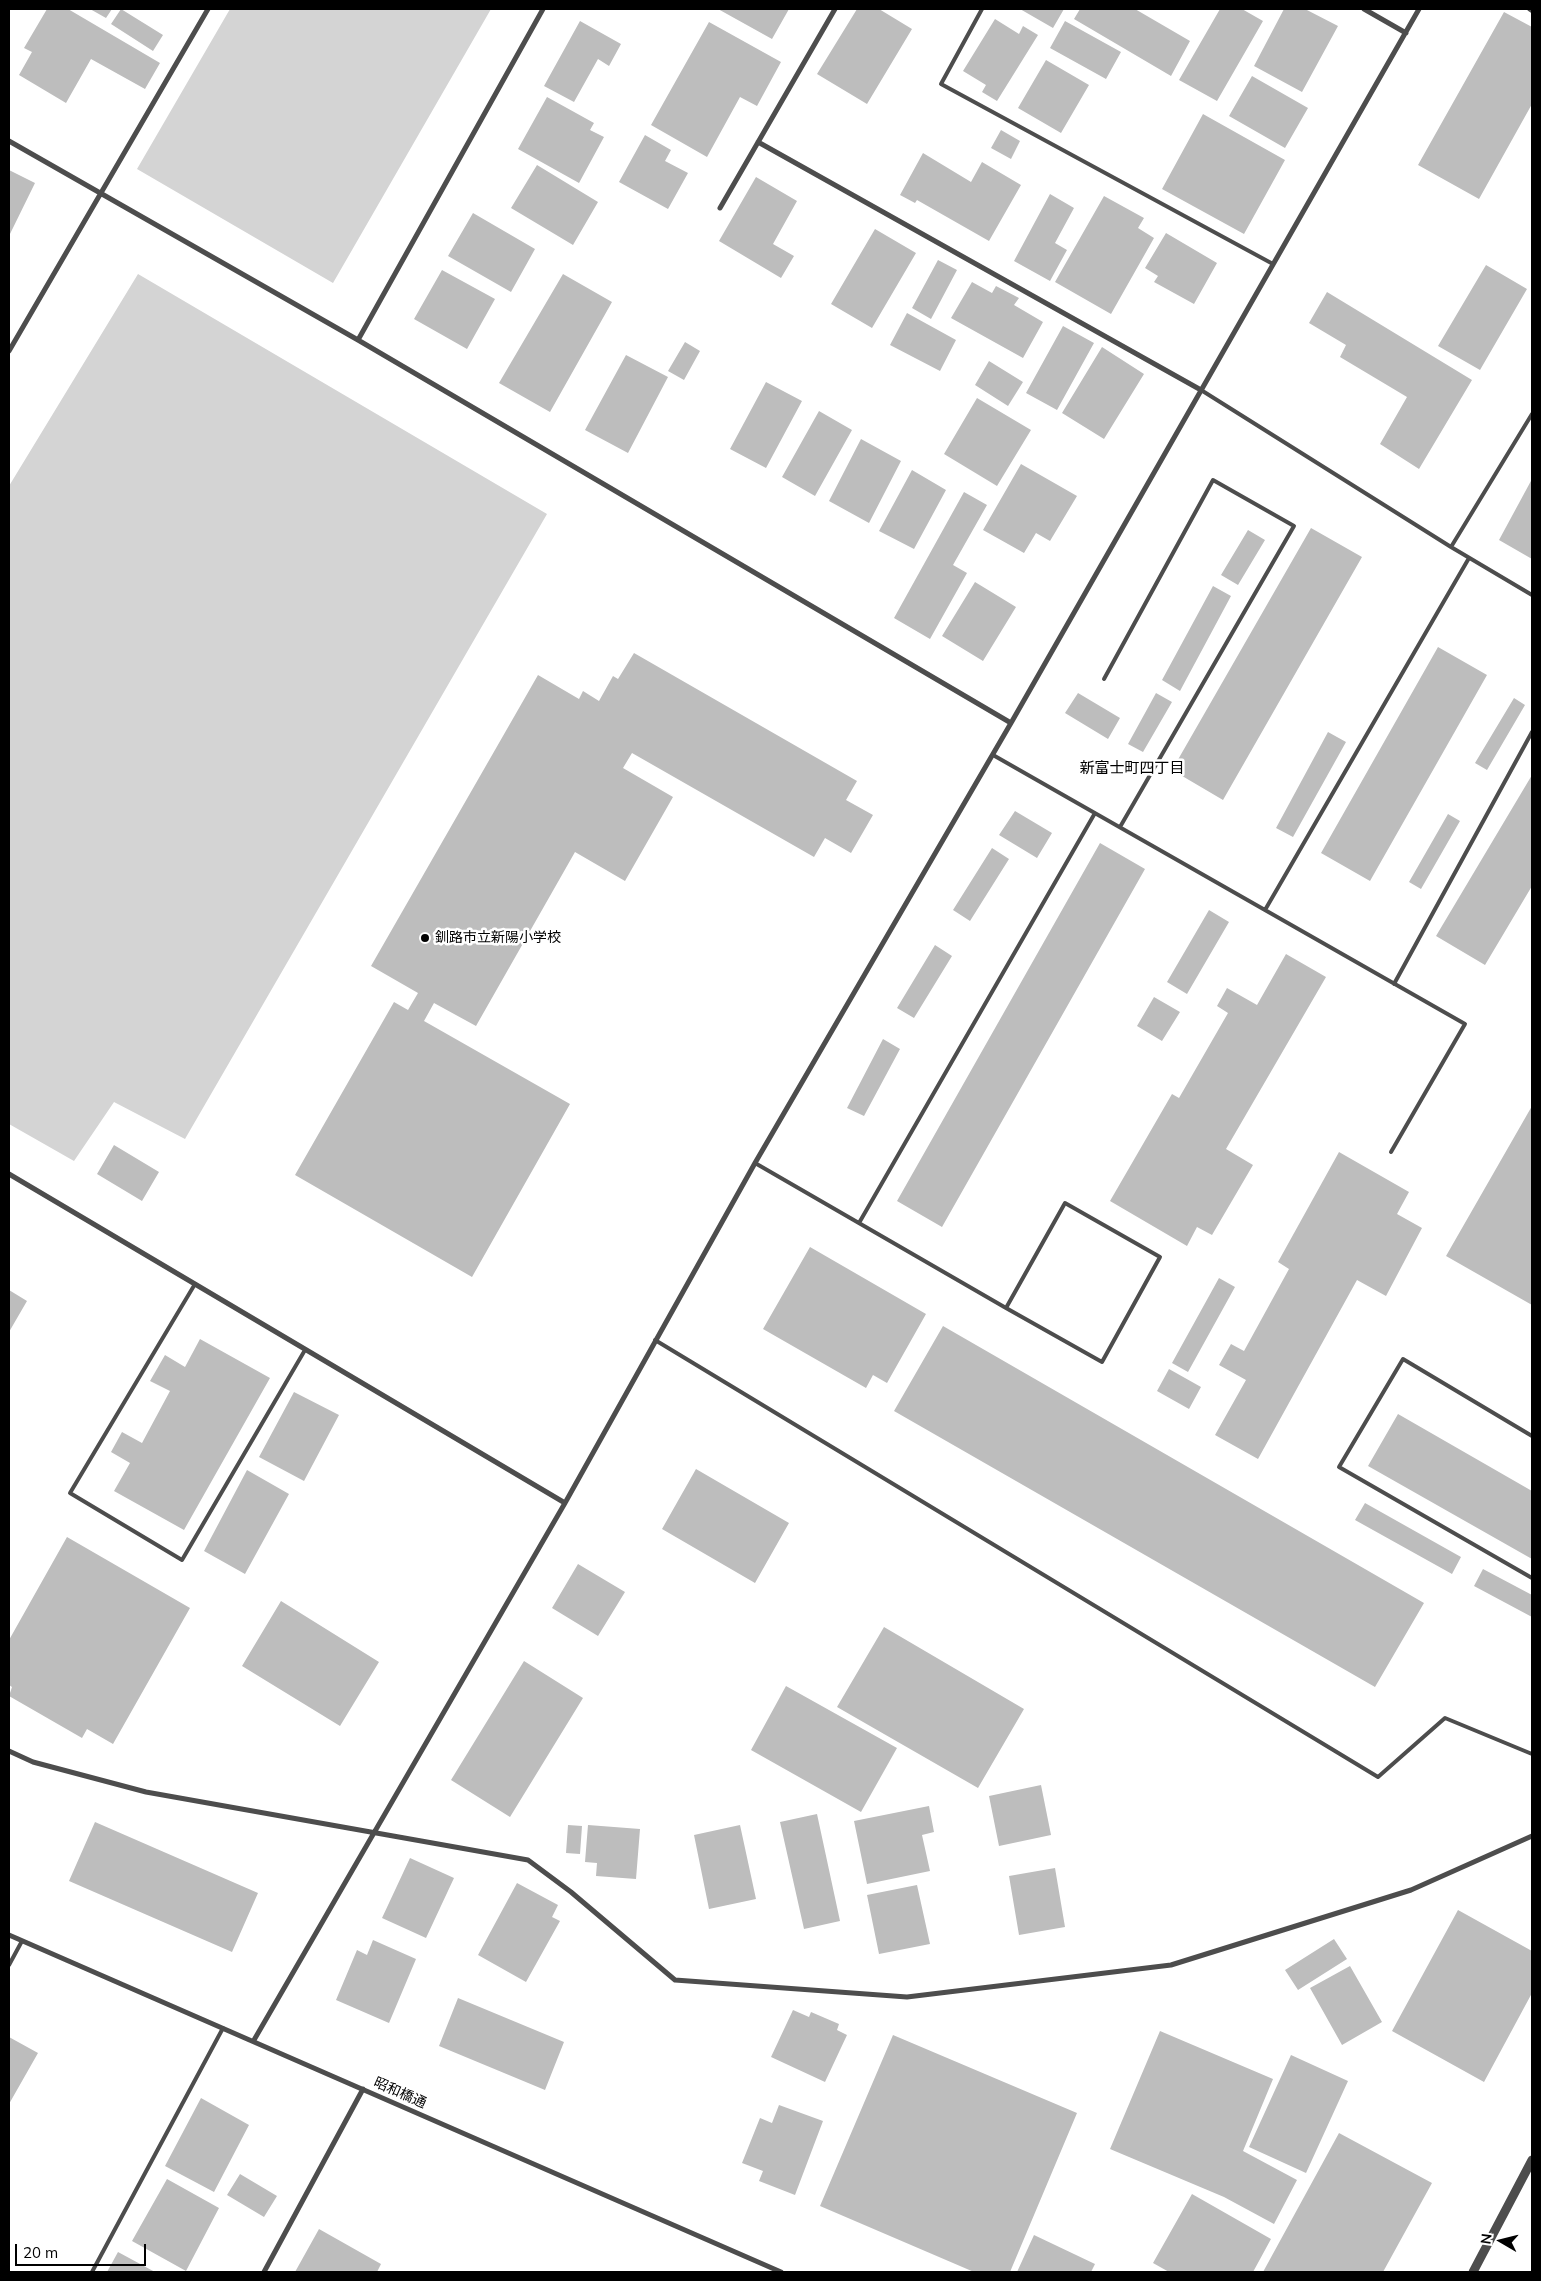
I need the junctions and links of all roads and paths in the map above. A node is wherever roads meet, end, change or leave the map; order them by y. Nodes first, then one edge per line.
1 (208, 9) edge
2 (543, 9) edge
3 (835, 9) edge
4 (982, 9) edge
5 (1364, 9) edge
6 (1420, 9) edge
7 (1529, 9) edge
8 (1532, 11) edge
9 (1406, 33) junction
10 (9, 141) edge
11 (758, 142) junction
12 (100, 194) junction
13 (720, 208) dead end
14 (1273, 264) junction
15 (358, 340) junction
16 (9, 351) edge
17 (1201, 390) junction
18 (1532, 414) edge
19 (1451, 547) junction
20 (1470, 558) junction
21 (1532, 595) edge
22 (1104, 679) dead end
23 (1012, 723) junction
24 (1532, 732) edge
25 (993, 755) junction
26 (1095, 813) junction
27 (1120, 827) junction
28 (1265, 910) junction
29 (1394, 984) junction
30 (1391, 1152) dead end
31 (755, 1163) junction
32 (9, 1174) edge
33 (859, 1223) junction
34 (195, 1284) junction
35 (1006, 1308) junction
36 (655, 1340) junction
37 (305, 1350) junction
38 (1532, 1436) edge
39 (565, 1503) junction
40 (1532, 1578) edge
41 (9, 1751) edge
42 (1532, 1754) edge
43 (375, 1832) junction
44 (1532, 1836) edge
45 (9, 1935) edge
46 (22, 1941) junction
47 (9, 1965) edge
48 (223, 2028) junction
49 (254, 2040) junction
50 (363, 2089) junction
51 (1532, 2160) edge
52 (92, 2272) edge
53 (264, 2272) edge
54 (781, 2272) edge
55 (1473, 2272) edge

1 - 12 street
2 - 15 street
3 - 11 street
4 - 14 lane
5 - 9 street
6 - 9 street
7 - 8 lane
9 - 14 street
10 - 12 street
11 - 13 street
11 - 17 street
12 - 15 street
12 - 16 street
14 - 17 street
15 - 23 street
17 - 19 lane
17 - 23 street
18 - 19 lane
19 - 20 lane
20 - 21 lane
20 - 28 lane
22 - 27 lane
23 - 25 street
24 - 29 lane
25 - 26 lane
25 - 31 street
26 - 27 lane
26 - 33 lane
27 - 28 lane
28 - 29 lane
29 - 30 lane
31 - 33 lane
31 - 36 street
32 - 34 street
33 - 35 lane
34 - 37 street
34 - 37 lane
35 - 35 lane
36 - 39 street
36 - 42 lane
37 - 39 street
38 - 40 lane
39 - 43 street
41 - 43 street
43 - 44 street
43 - 49 street
45 - 46 street, 昭和橋通
46 - 47 lane
46 - 48 street, 昭和橋通
48 - 49 street, 昭和橋通
48 - 52 lane
49 - 50 street, 昭和橋通
50 - 53 street
50 - 54 street, 昭和橋通
51 - 55 street

